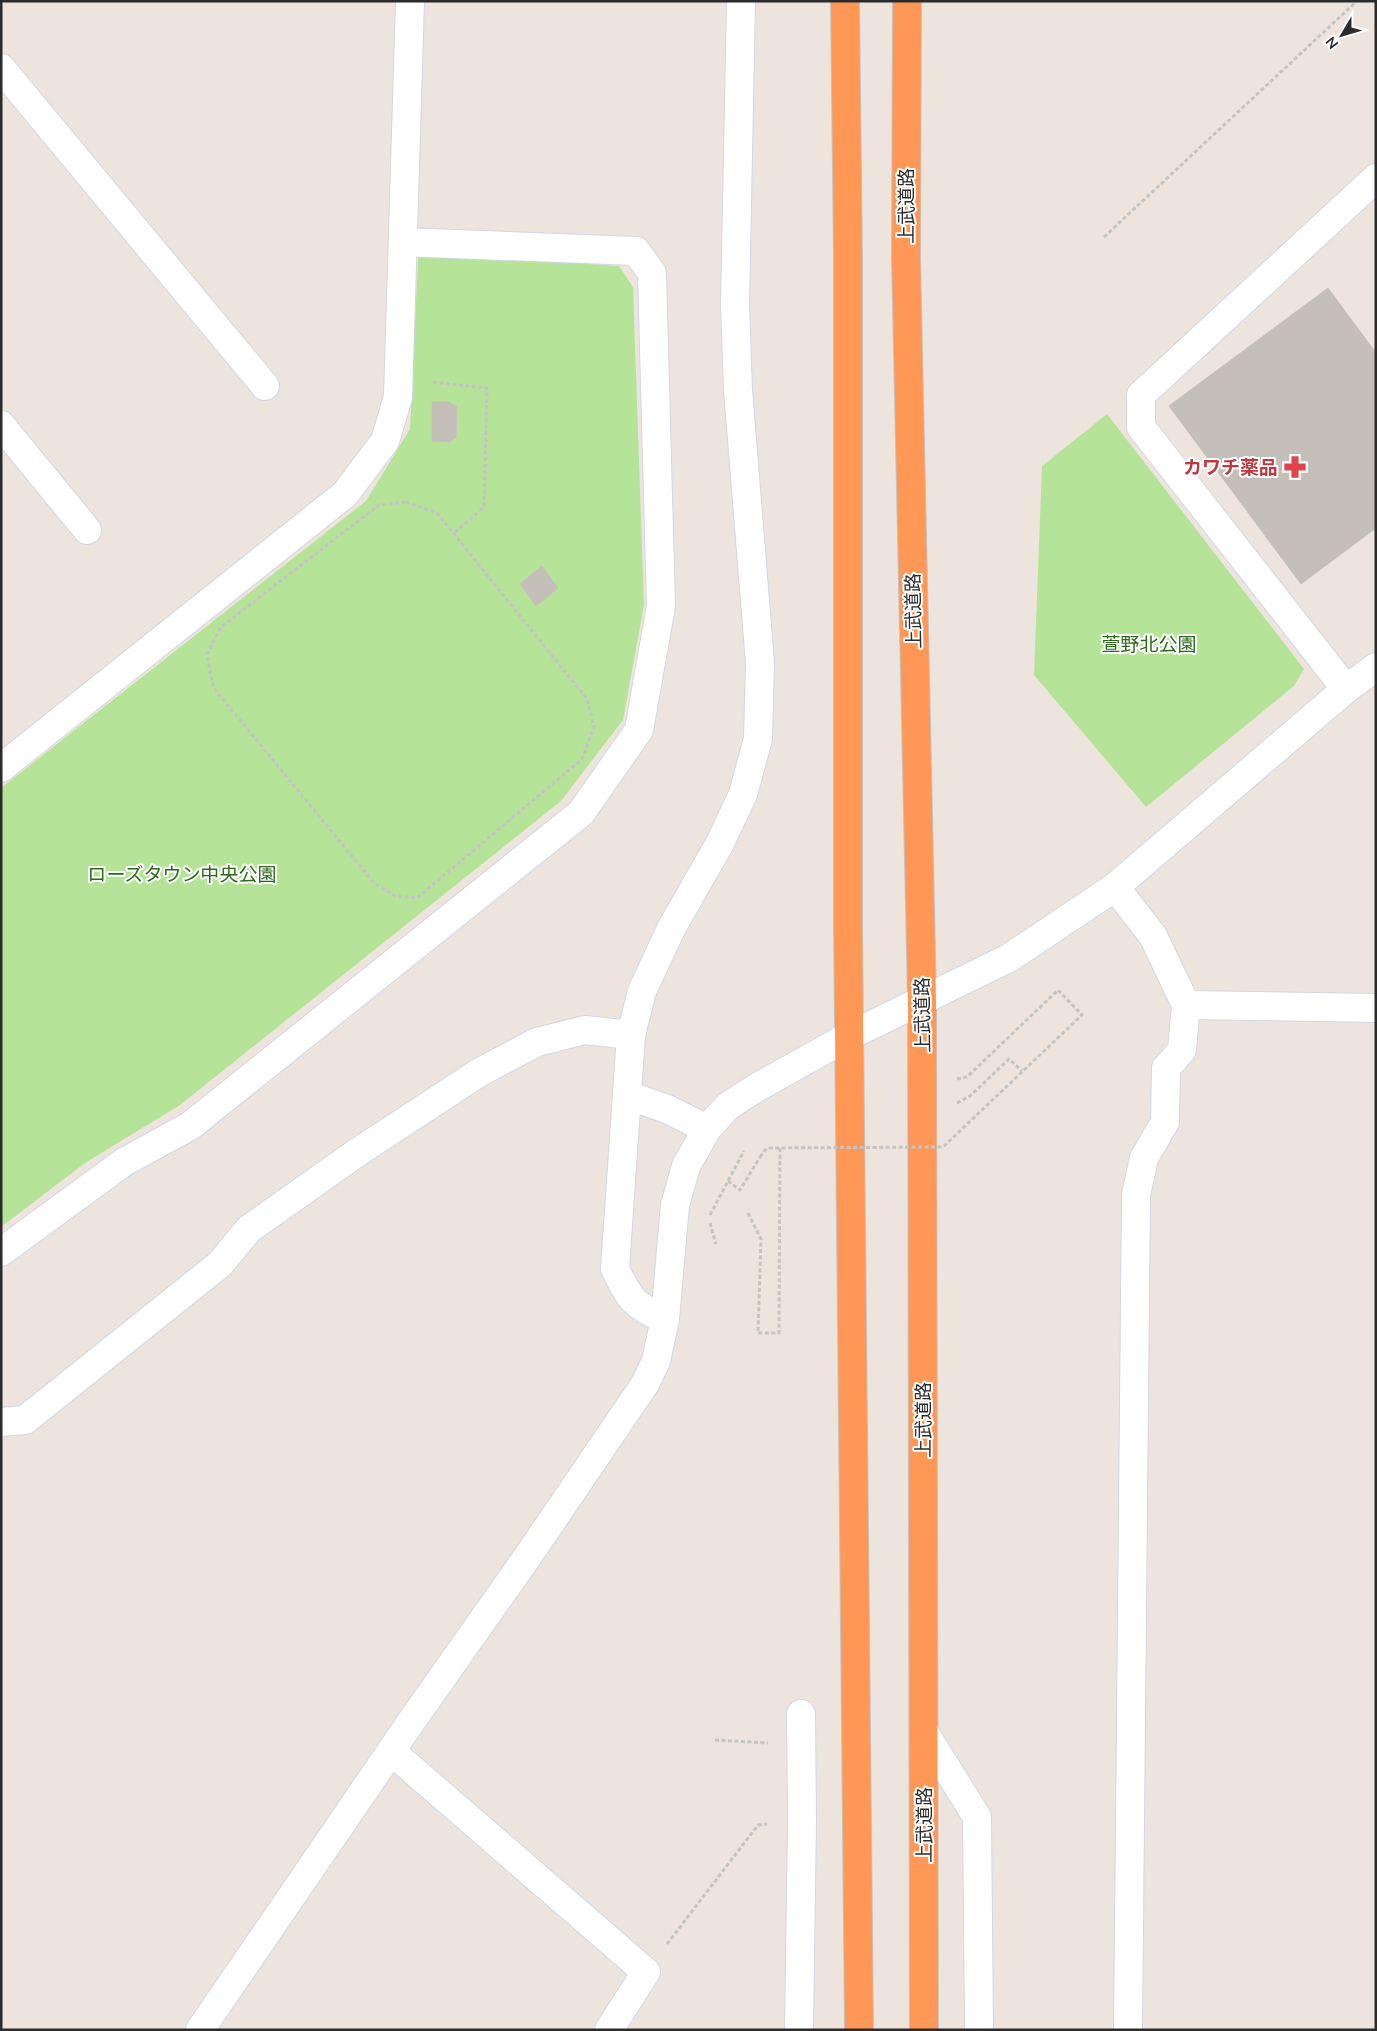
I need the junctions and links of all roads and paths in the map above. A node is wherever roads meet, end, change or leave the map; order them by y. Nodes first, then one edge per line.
1 (410, 1) edge
2 (742, 1) edge
3 (845, 1) edge
4 (907, 1) edge
5 (1357, 1) edge
6 (1, 68) edge
7 (1376, 178) edge
8 (1104, 237) dead end
9 (403, 242) junction
10 (398, 379) junction
11 (265, 386) dead end
12 (1, 425) edge
13 (87, 530) dead end
14 (454, 533) junction
15 (1376, 667) edge
16 (1346, 689) junction
17 (1, 768) edge
18 (1115, 887) junction
19 (922, 1000) junction
20 (1186, 1005) junction
21 (1376, 1008) edge
22 (851, 1034) junction
23 (631, 1035) junction
24 (1022, 1071) junction
25 (967, 1077) dead end
26 (627, 1095) junction
27 (949, 1107) dead end
28 (707, 1129) junction
29 (780, 1148) junction
30 (744, 1151) dead end
31 (728, 1182) junction
32 (748, 1213) dead end
33 (716, 1244) dead end
34 (1, 1252) edge
35 (665, 1319) junction
36 (1, 1422) edge
37 (801, 1714) dead end
38 (924, 1732) junction
39 (716, 1740) dead end
40 (801, 1744) junction
41 (391, 1752) junction
42 (802, 1820) junction
43 (646, 1972) junction
44 (200, 2030) edge
45 (609, 2030) edge
46 (799, 2030) edge
47 (860, 2030) edge
48 (924, 2030) edge
49 (979, 2030) edge
50 (1128, 2030) edge

1 - 9 street
2 - 23 street
3 - 22 highway
4 - 19 highway, 上武道路
5 - 8 path
6 - 11 street
7 - 16 street
9 - 10 street
9 - 34 street
10 - 14 path
10 - 17 street
12 - 13 street
14 - 14 path
15 - 16 street
16 - 18 street
18 - 19 street
18 - 20 street
19 - 22 street
19 - 38 highway, 上武道路
20 - 21 street
20 - 50 street
22 - 28 street
22 - 47 highway
23 - 26 street
23 - 36 street
24 - 25 path, bridge
24 - 27 path
24 - 29 path, bridge
26 - 28 street
26 - 35 street
28 - 35 street
29 - 31 path, bridge
29 - 32 path
30 - 31 path
31 - 33 path
35 - 41 street
37 - 40 street
38 - 48 highway, 上武道路
38 - 49 street
39 - 40 path
40 - 42 street
41 - 43 street
41 - 44 street
42 - 43 path
42 - 46 street
43 - 45 street

